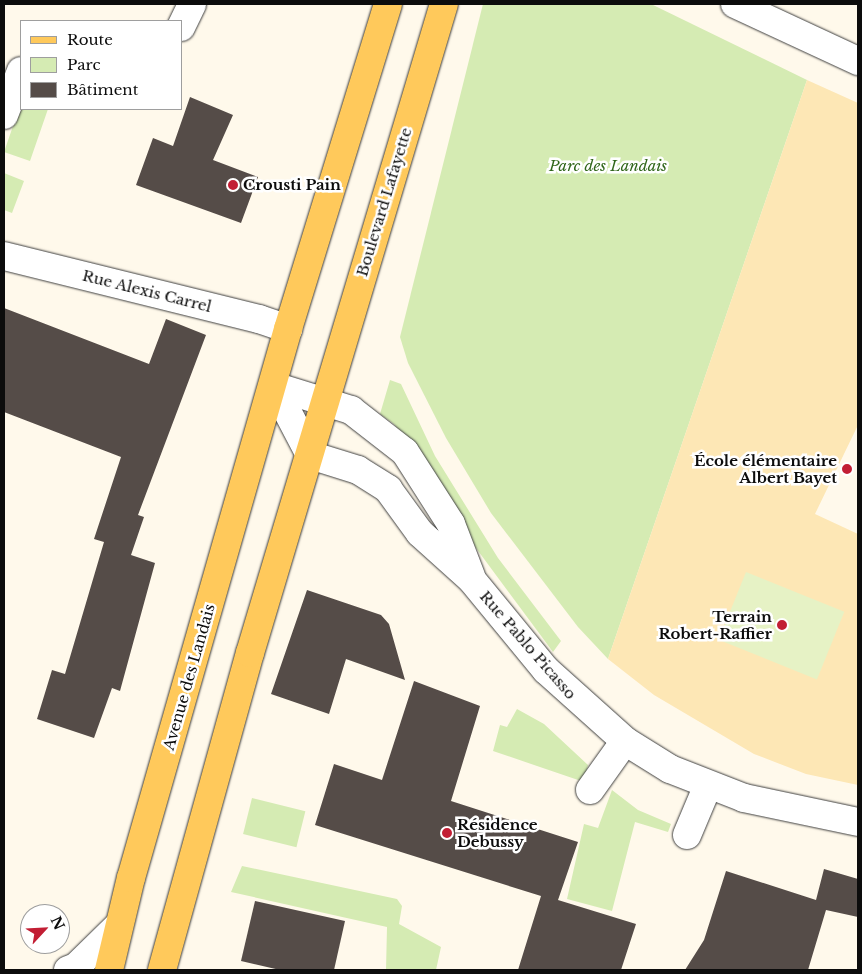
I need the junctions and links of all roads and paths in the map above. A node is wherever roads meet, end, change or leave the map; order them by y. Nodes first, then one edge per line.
1 (192, 4) edge
2 (388, 4) edge
3 (444, 4) edge
4 (735, 4) edge
5 (182, 25) edge
6 (858, 61) edge
7 (20, 74) edge
8 (4, 115) edge
9 (4, 256) edge
10 (288, 329) junction
11 (274, 386) junction
12 (325, 401) junction
13 (310, 455) junction
14 (472, 580) junction
15 (625, 741) junction
16 (708, 785) junction
17 (590, 790) dead end
18 (858, 822) edge
19 (687, 835) dead end
20 (119, 925) junction
21 (68, 970) edge
22 (109, 970) edge
23 (162, 970) edge

1 - 5 street
2 - 10 main road
3 - 12 main road, Boulevard Lafayette
4 - 6 street
7 - 8 street
9 - 10 street, Rue Alexis Carrel
10 - 11 main road
11 - 12 street, Rue Pablo Picasso
11 - 13 street
11 - 20 main road, Avenue des Landais
12 - 13 main road
12 - 14 street, Rue Pablo Picasso
13 - 14 street, Rue Pablo Picasso
13 - 23 main road
14 - 15 street, Rue Pablo Picasso
15 - 16 street, Rue Pablo Picasso
15 - 17 street
16 - 18 street, Rue Pablo Picasso
16 - 19 street
20 - 21 street
20 - 22 main road, Avenue des Landais

